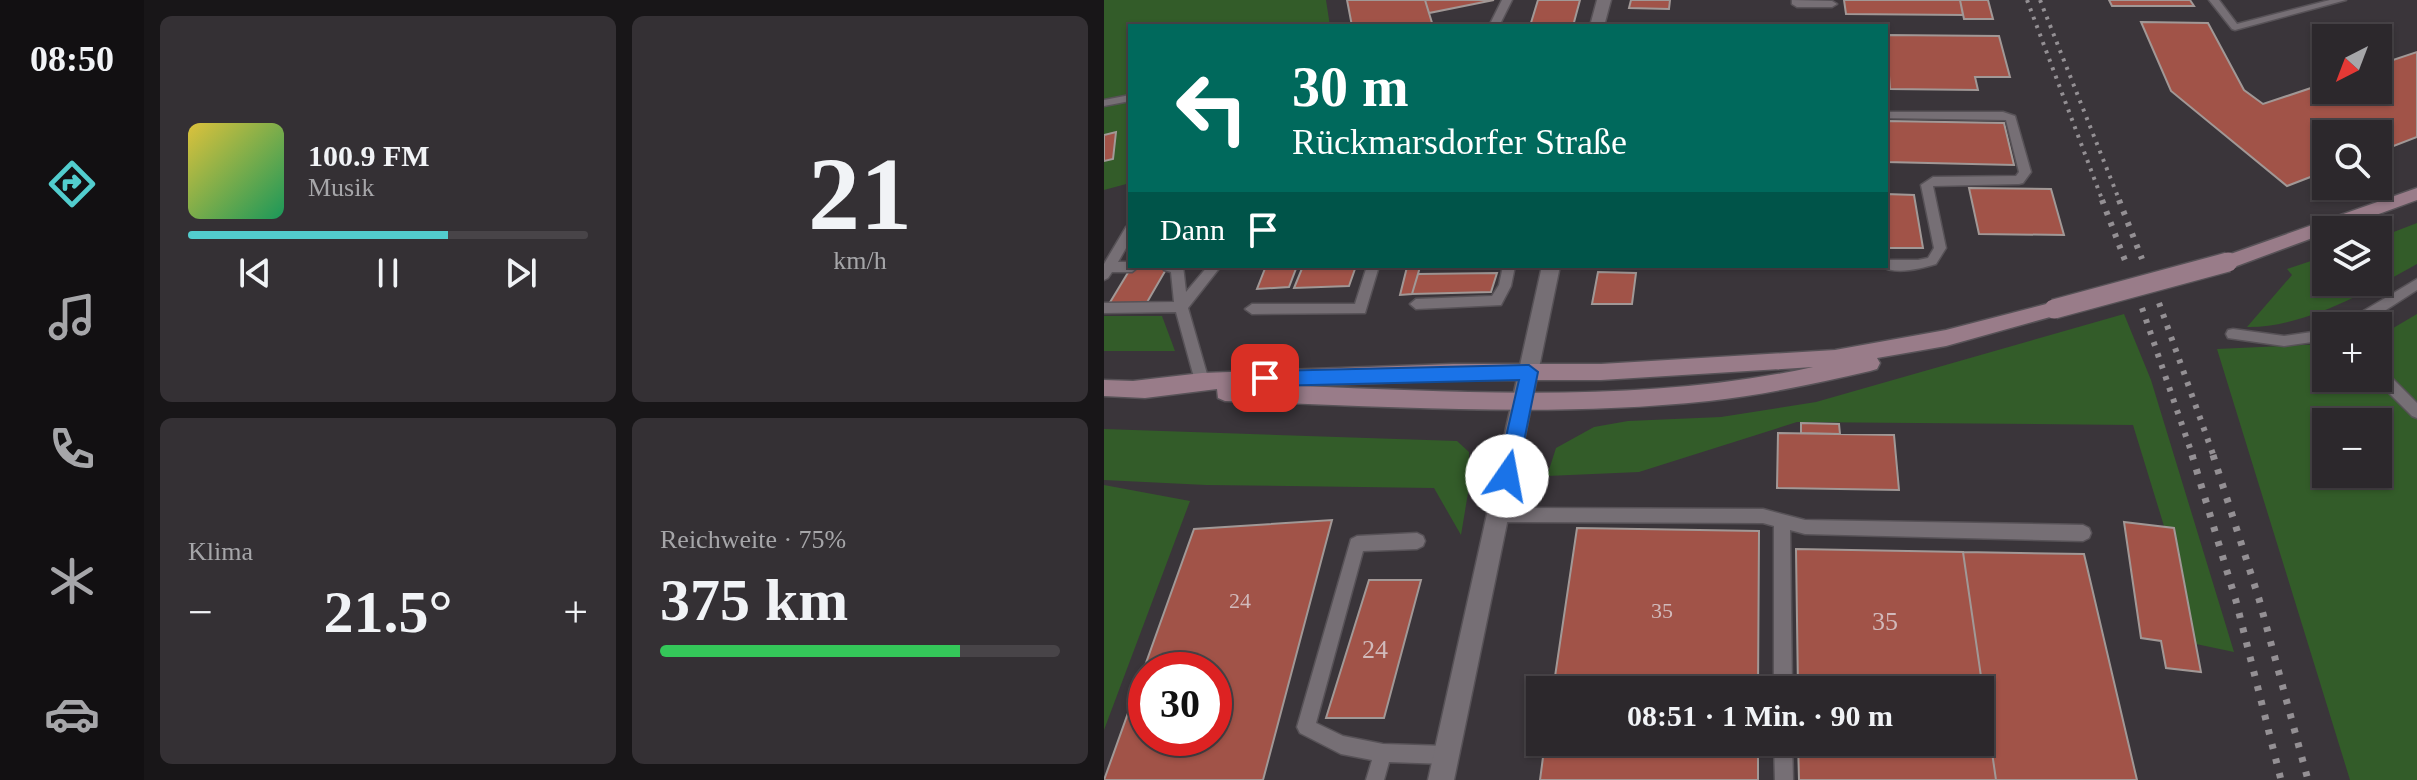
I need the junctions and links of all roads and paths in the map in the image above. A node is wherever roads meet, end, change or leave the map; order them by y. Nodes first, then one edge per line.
1 (1507, 0) edge
2 (1604, 0) edge
3 (1797, 0) edge
4 (2214, 0) edge
5 (2341, 0) edge
6 (1832, 4) dead end
7 (1495, 24) edge
8 (1598, 24) edge
9 (1128, 98) edge
10 (1104, 103) edge
11 (1888, 115) edge
12 (2417, 194) edge
13 (1128, 234) edge
14 (1888, 265) edge
15 (1128, 268) edge
16 (1177, 268) edge
17 (1213, 268) edge
18 (1372, 268) edge
19 (1509, 268) edge
20 (1551, 268) edge
21 (1107, 271) edge
22 (2417, 284) edge
23 (1416, 304) dead end
24 (1181, 307) junction
25 (1104, 308) edge
26 (1252, 309) dead end
27 (2372, 312) edge
28 (2233, 334) dead end
29 (2312, 337) edge
30 (1946, 338) junction
31 (1529, 372) junction
32 (1202, 381) junction
33 (2392, 387) edge
34 (1104, 388) edge
35 (1134, 389) junction
36 (1523, 400) junction
37 (2417, 412) edge
38 (1498, 515) junction
39 (1782, 521) junction
40 (2083, 533) dead end
41 (1417, 541) dead end
42 (1783, 676) edge
43 (1383, 753) junction
44 (1783, 756) edge
45 (1443, 767) edge
46 (1375, 780) edge
47 (1784, 780) edge

1 - 7 lane
2 - 8 street
3 - 6 lane
4 - 5 lane
9 - 10 lane
11 - 14 lane
12 - 30 main road, bridge
13 - 21 lane
15 - 21 lane
16 - 24 lane
17 - 24 lane
18 - 26 lane
19 - 23 lane
20 - 31 street
22 - 27 lane
24 - 25 lane
24 - 32 lane
28 - 29 lane
30 - 31 main road
30 - 36 main road
31 - 32 main road
31 - 36 street
32 - 35 main road
33 - 37 lane
34 - 35 main road
35 - 36 main road
36 - 38 street
38 - 39 lane
38 - 45 street
39 - 40 lane
39 - 42 lane
41 - 43 lane
43 - 45 lane
43 - 46 lane
44 - 47 lane

